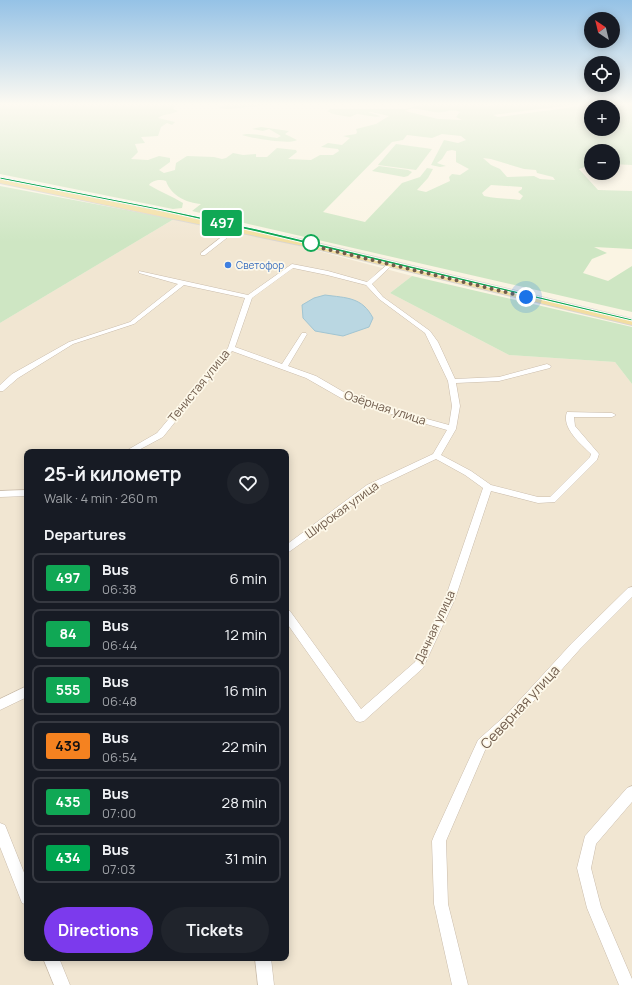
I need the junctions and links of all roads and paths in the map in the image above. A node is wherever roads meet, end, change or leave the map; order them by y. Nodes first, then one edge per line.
1 (0, 180) edge
2 (237, 228) junction
3 (203, 254) dead end
4 (389, 265) junction
5 (141, 272) dead end
6 (183, 283) junction
7 (368, 284) junction
8 (249, 297) junction
9 (632, 321) edge
10 (304, 334) dead end
11 (231, 348) junction
12 (284, 366) junction
13 (547, 366) dead end
14 (452, 381) junction
15 (0, 389) edge
16 (612, 415) dead end
17 (452, 429) junction
18 (134, 449) edge
19 (436, 456) junction
20 (488, 487) junction
21 (0, 494) edge
22 (24, 494) edge
23 (289, 548) edge
24 (632, 591) edge
25 (289, 618) edge
26 (24, 692) edge
27 (0, 704) edge
28 (632, 792) edge
29 (0, 830) edge
30 (24, 890) edge
31 (52, 961) edge
32 (263, 961) edge
33 (62, 985) edge
34 (266, 985) edge
35 (460, 985) edge
36 (627, 985) edge

1 - 2 main road
2 - 3 street
2 - 4 main road
2 - 9 main road
4 - 7 street
4 - 9 main road
5 - 6 street
6 - 8 street
6 - 15 street
7 - 8 street
7 - 14 street
8 - 11 street, Тенистая улица
10 - 12 street
11 - 12 street, Озёрная улица
11 - 18 street, Тенистая улица
12 - 17 street, Озёрная улица
13 - 14 street
14 - 17 street
16 - 20 street
17 - 19 street
19 - 20 street
19 - 23 street, Широкая улица
20 - 25 street, Дачная улица
21 - 22 street
24 - 35 street, Северная улица
26 - 27 street
28 - 36 street
29 - 30 street
31 - 33 street
32 - 34 street

